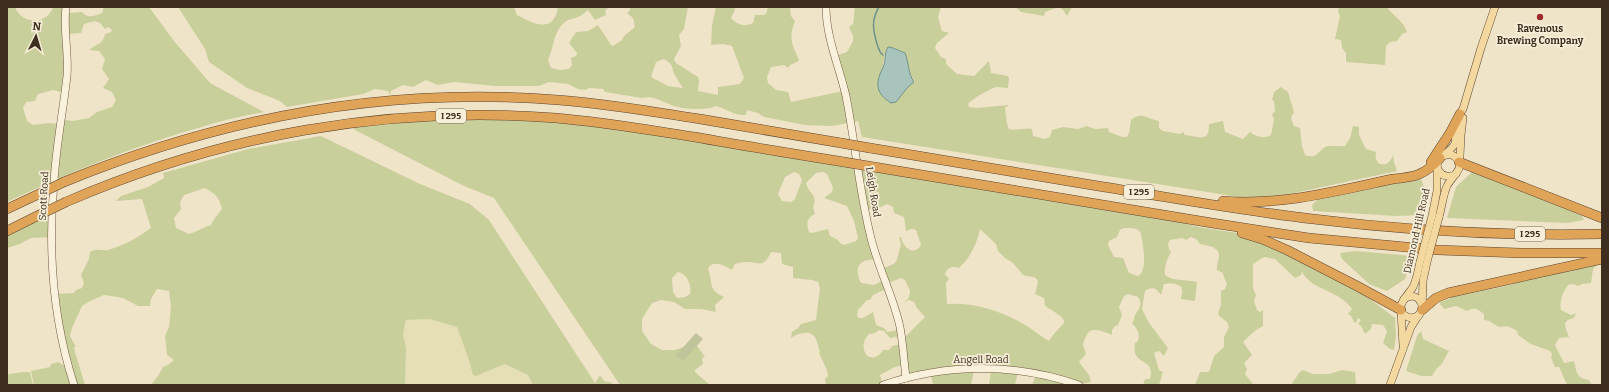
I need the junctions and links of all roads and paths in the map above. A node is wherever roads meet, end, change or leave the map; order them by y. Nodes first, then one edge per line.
1 (66, 7) edge
2 (826, 7) edge
3 (1495, 7) edge
4 (1461, 112) junction
5 (1440, 159) junction
6 (1459, 162) junction
7 (1456, 174) junction
8 (1393, 179) junction
9 (1153, 195) junction
10 (7, 210) edge
11 (1436, 216) junction
12 (1602, 218) edge
13 (1196, 221) junction
14 (7, 231) edge
15 (1602, 234) edge
16 (1602, 253) edge
17 (1602, 259) edge
18 (1424, 262) junction
19 (1404, 299) junction
20 (1421, 310) junction
21 (1401, 311) junction
22 (1403, 349) junction
23 (906, 378) junction
24 (74, 385) edge
25 (883, 385) edge
26 (1079, 385) edge
27 (1390, 385) edge

1 - 24 street, Scott Road
2 - 23 street, Leigh Road
3 - 4 main road
4 - 5 main road
4 - 6 main road
4 - 8 highway
5 - 6 main road
5 - 7 main road
5 - 8 highway
5 - 11 main road, Diamond Hill Road
6 - 7 main road, Diamond Hill Road
6 - 12 highway
7 - 11 main road, Diamond Hill Road
8 - 9 highway
9 - 10 highway, I 295, bridge
9 - 15 highway, I 295
11 - 18 main road, Diamond Hill Road, bridge
13 - 14 highway, I 295, bridge
13 - 16 highway, I 295
13 - 21 highway
17 - 20 highway
18 - 19 main road, Diamond Hill Road
18 - 20 main road, Diamond Hill Road
19 - 20 main road
19 - 21 main road
20 - 21 main road
20 - 22 main road, Diamond Hill Road
21 - 22 main road, Diamond Hill Road
22 - 27 main road, Diamond Hill Road
23 - 25 street, Angell Road
23 - 26 street, Angell Road

